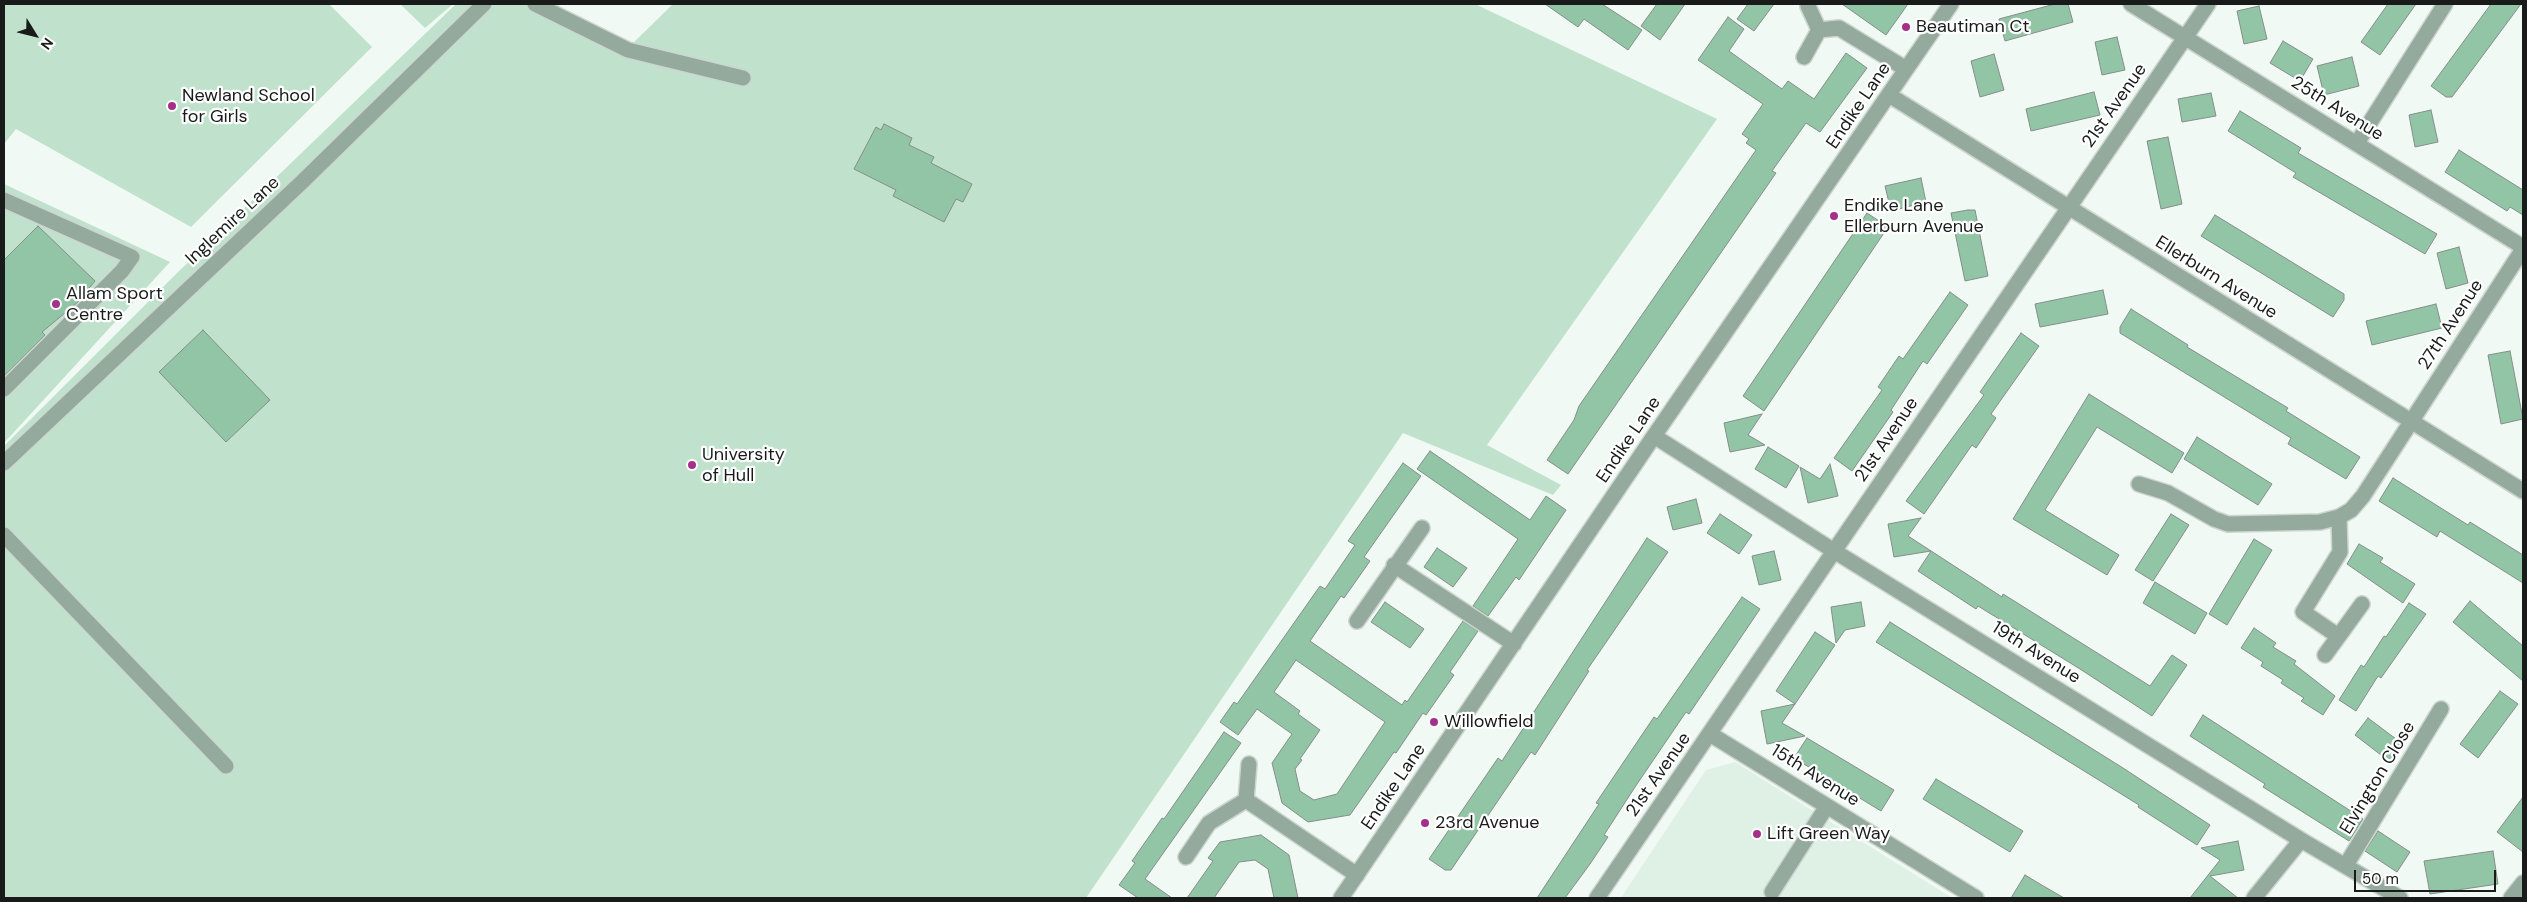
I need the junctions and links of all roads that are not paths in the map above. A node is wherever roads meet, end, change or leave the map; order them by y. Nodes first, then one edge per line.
1 (484, 4) edge
2 (534, 4) edge
3 (1951, 4) edge
4 (2131, 4) edge
5 (2208, 4) edge
6 (2445, 4) edge
7 (1808, 6) dead end
8 (1820, 30) junction
9 (2186, 36) junction
10 (1804, 57) dead end
11 (1906, 69) junction
12 (743, 78) dead end
13 (1889, 96) junction
14 (2357, 143) junction
15 (4, 200) edge
16 (2068, 208) junction
17 (2523, 248) edge
18 (4, 389) edge
19 (2410, 421) junction
20 (1654, 436) junction
21 (4, 463) edge
22 (2139, 484) dead end
23 (2523, 491) edge
24 (2339, 517) junction
25 (1422, 528) dead end
26 (4, 535) edge
27 (1834, 551) junction
28 (1394, 565) junction
29 (2362, 604) dead end
30 (1357, 621) dead end
31 (2338, 636) junction
32 (1514, 644) junction
33 (2325, 655) dead end
34 (2441, 710) dead end
35 (1710, 734) junction
36 (1250, 764) dead end
37 (226, 766) dead end
38 (1246, 800) junction
39 (1827, 806) junction
40 (2301, 840) junction
41 (1186, 857) dead end
42 (2346, 866) junction
43 (1357, 875) junction
44 (2523, 883) edge
45 (1772, 892) dead end
46 (1341, 898) edge
47 (1597, 898) edge
48 (1976, 898) edge
49 (2254, 898) edge
50 (2400, 898) edge
51 (2511, 898) edge

1 - 21 street, Inglemire Lane
2 - 12 street
3 - 11 street, Endike Lane
4 - 9 street, 25th Avenue
5 - 9 street, 21st Avenue
6 - 14 street
7 - 8 street
8 - 10 street
8 - 11 street
9 - 14 street, 25th Avenue
9 - 16 street, 21st Avenue
11 - 13 street, Endike Lane
13 - 16 street, Ellerburn Avenue
13 - 20 street, Endike Lane
14 - 17 street, 25th Avenue
15 - 18 street
16 - 19 street, Ellerburn Avenue
16 - 27 street, 21st Avenue
17 - 19 street, 27th Avenue
19 - 23 street, Ellerburn Avenue
19 - 24 street, 27th Avenue
20 - 27 street, 19th Avenue
20 - 32 street, Endike Lane
22 - 24 street
24 - 31 street
25 - 28 street
26 - 37 street
27 - 35 street, 21st Avenue
27 - 40 street, 19th Avenue
28 - 30 street
28 - 32 street
29 - 31 street
31 - 33 street
32 - 43 street, Endike Lane
34 - 42 street, Elvington Close
35 - 39 street, 15th Avenue
35 - 47 street, 21st Avenue
36 - 38 street
38 - 41 street
38 - 43 street
39 - 45 street
39 - 48 street, 15th Avenue
40 - 42 street, 19th Avenue
40 - 49 street
42 - 50 street, 19th Avenue
43 - 46 street, Endike Lane
44 - 51 street

